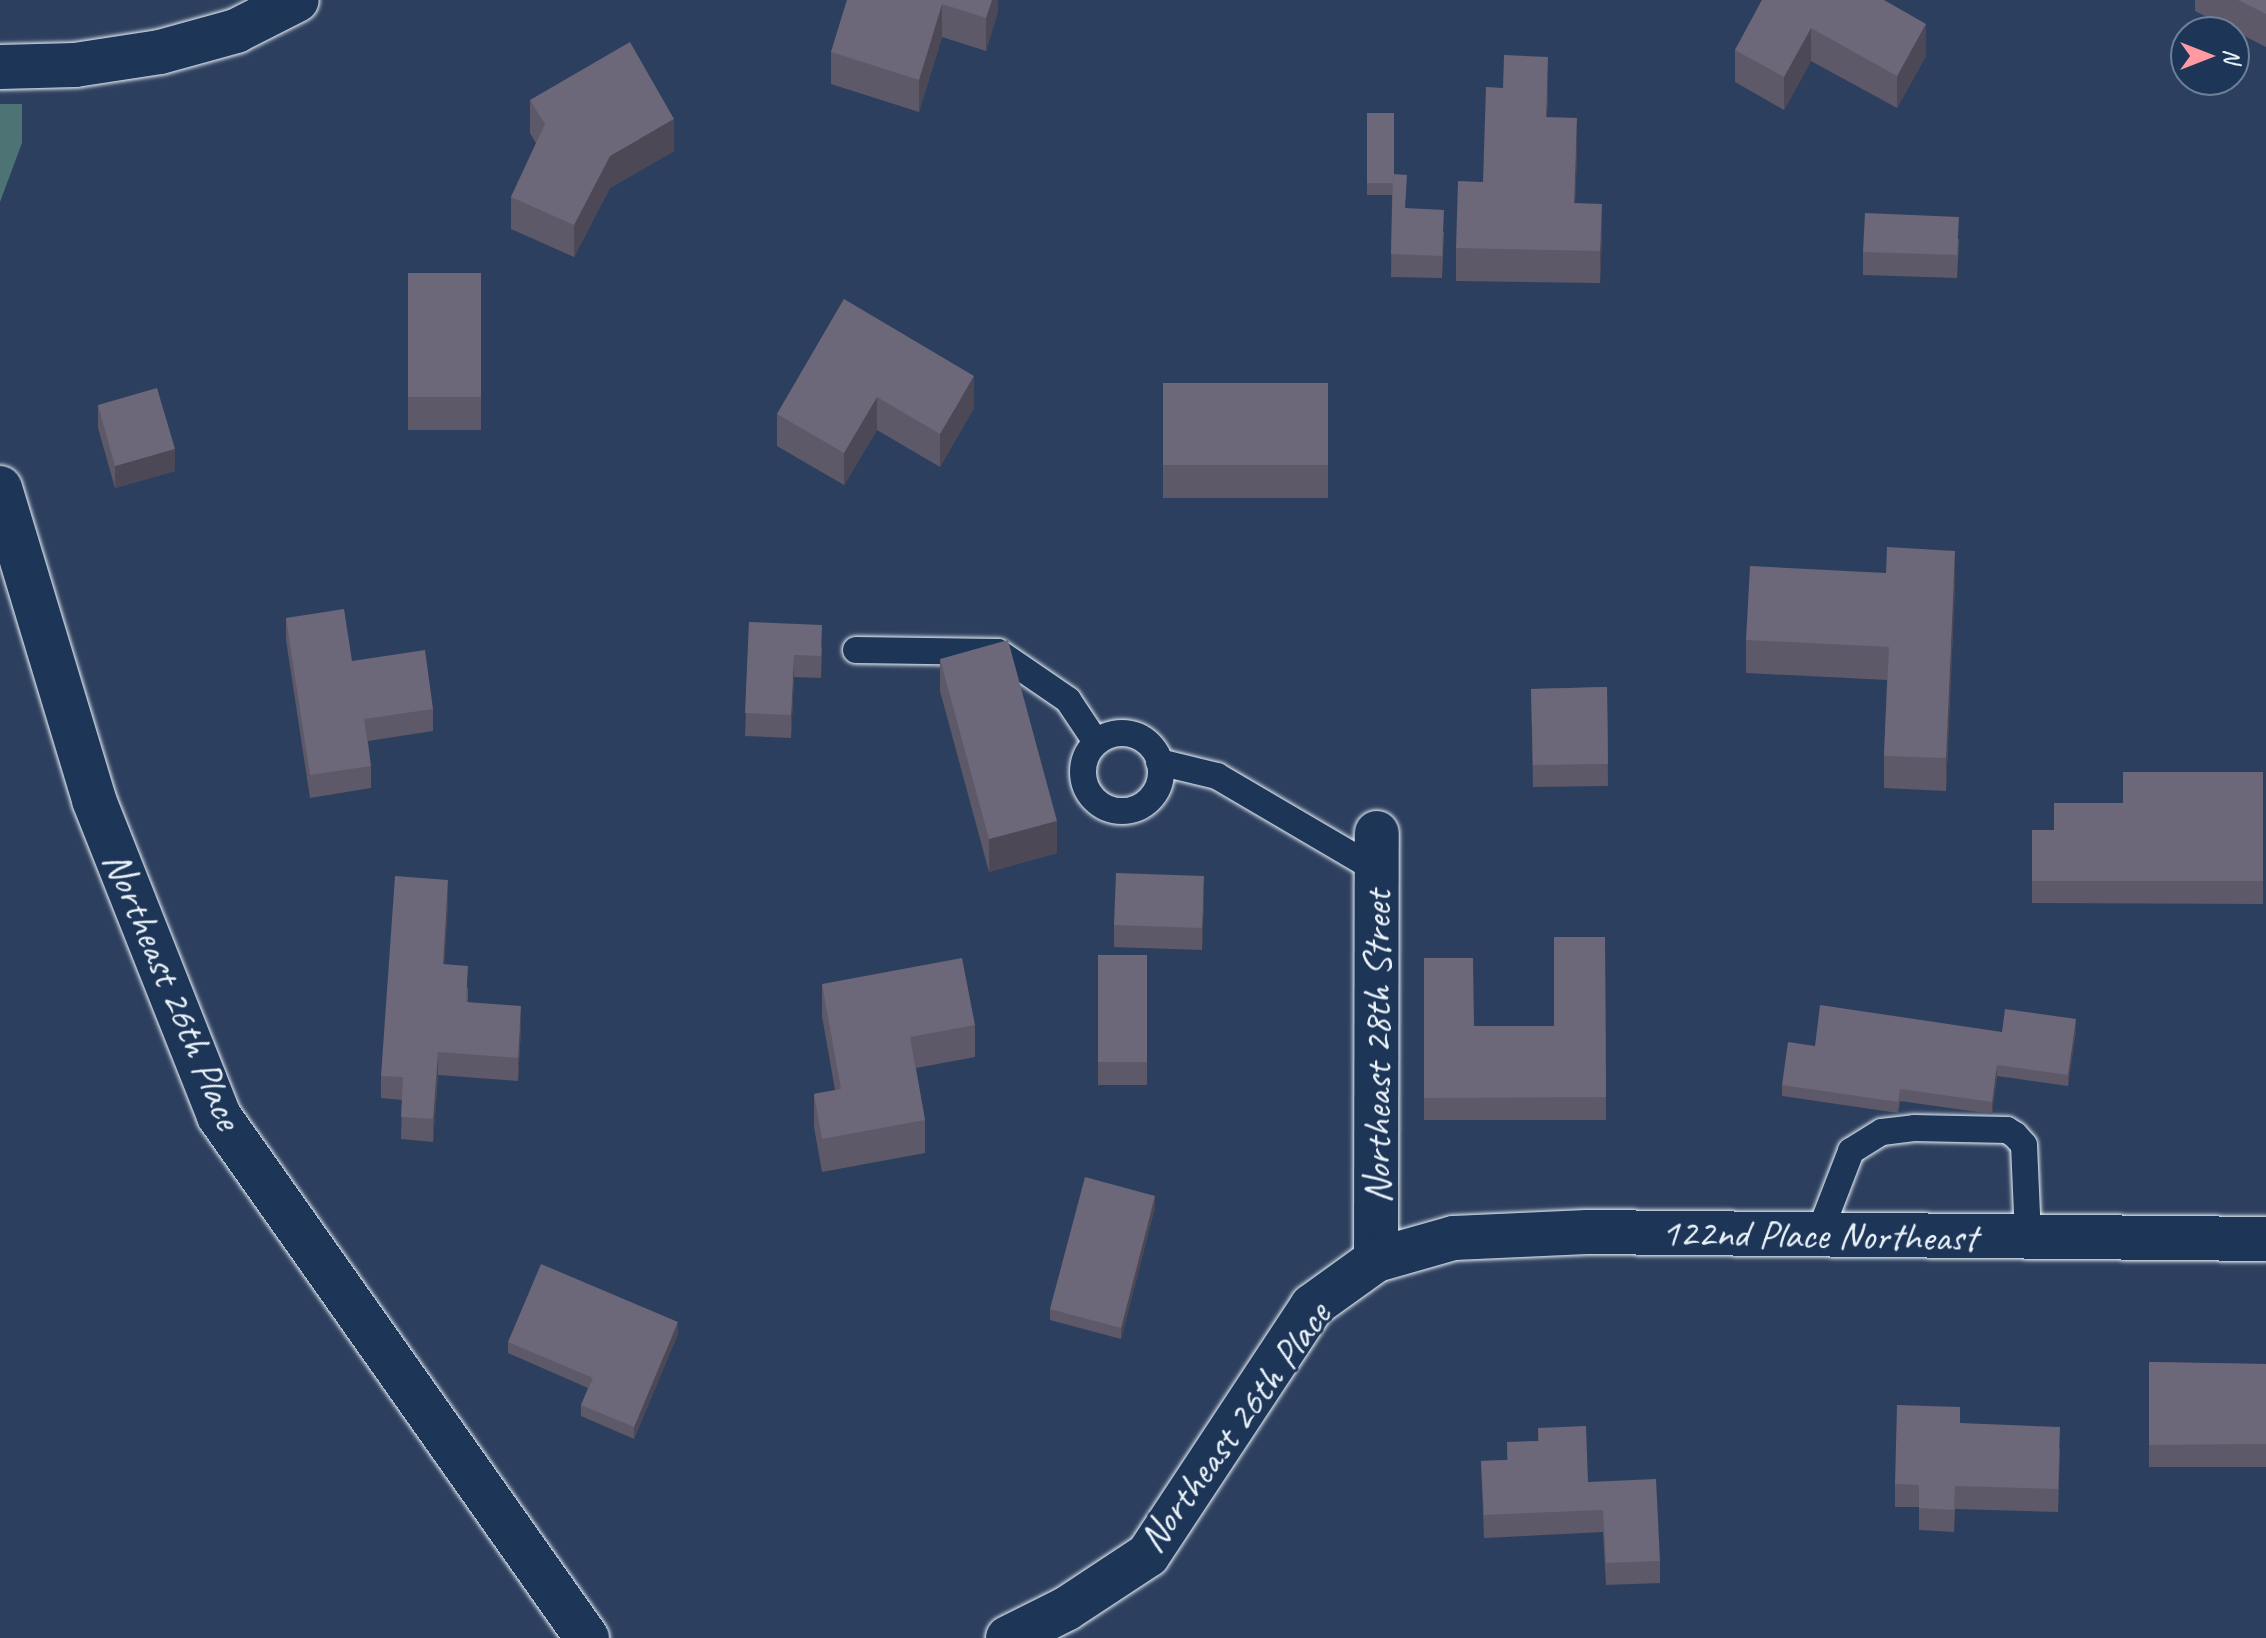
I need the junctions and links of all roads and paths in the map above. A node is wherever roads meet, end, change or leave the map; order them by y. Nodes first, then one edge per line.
1 (297, 0) edge
2 (0, 67) edge
3 (0, 488) edge
4 (856, 650) dead end
5 (1096, 742) junction
6 (1159, 762) junction
7 (1377, 852) joint
8 (1819, 1234) junction
9 (2028, 1237) junction
10 (2266, 1239) edge
11 (1376, 1260) junction
12 (587, 1638) edge
13 (1008, 1638) edge

1 - 2 street
3 - 12 street, Northeast 26th Place
4 - 5 lane
5 - 6 lane
5 - 6 lane
6 - 7 lane
7 - 11 street, Northeast 28th Street
8 - 9 street, 122nd Place Northeast
8 - 9 lane
8 - 11 street, 122nd Place Northeast
9 - 10 street, 122nd Place Northeast
11 - 13 street, Northeast 26th Place

